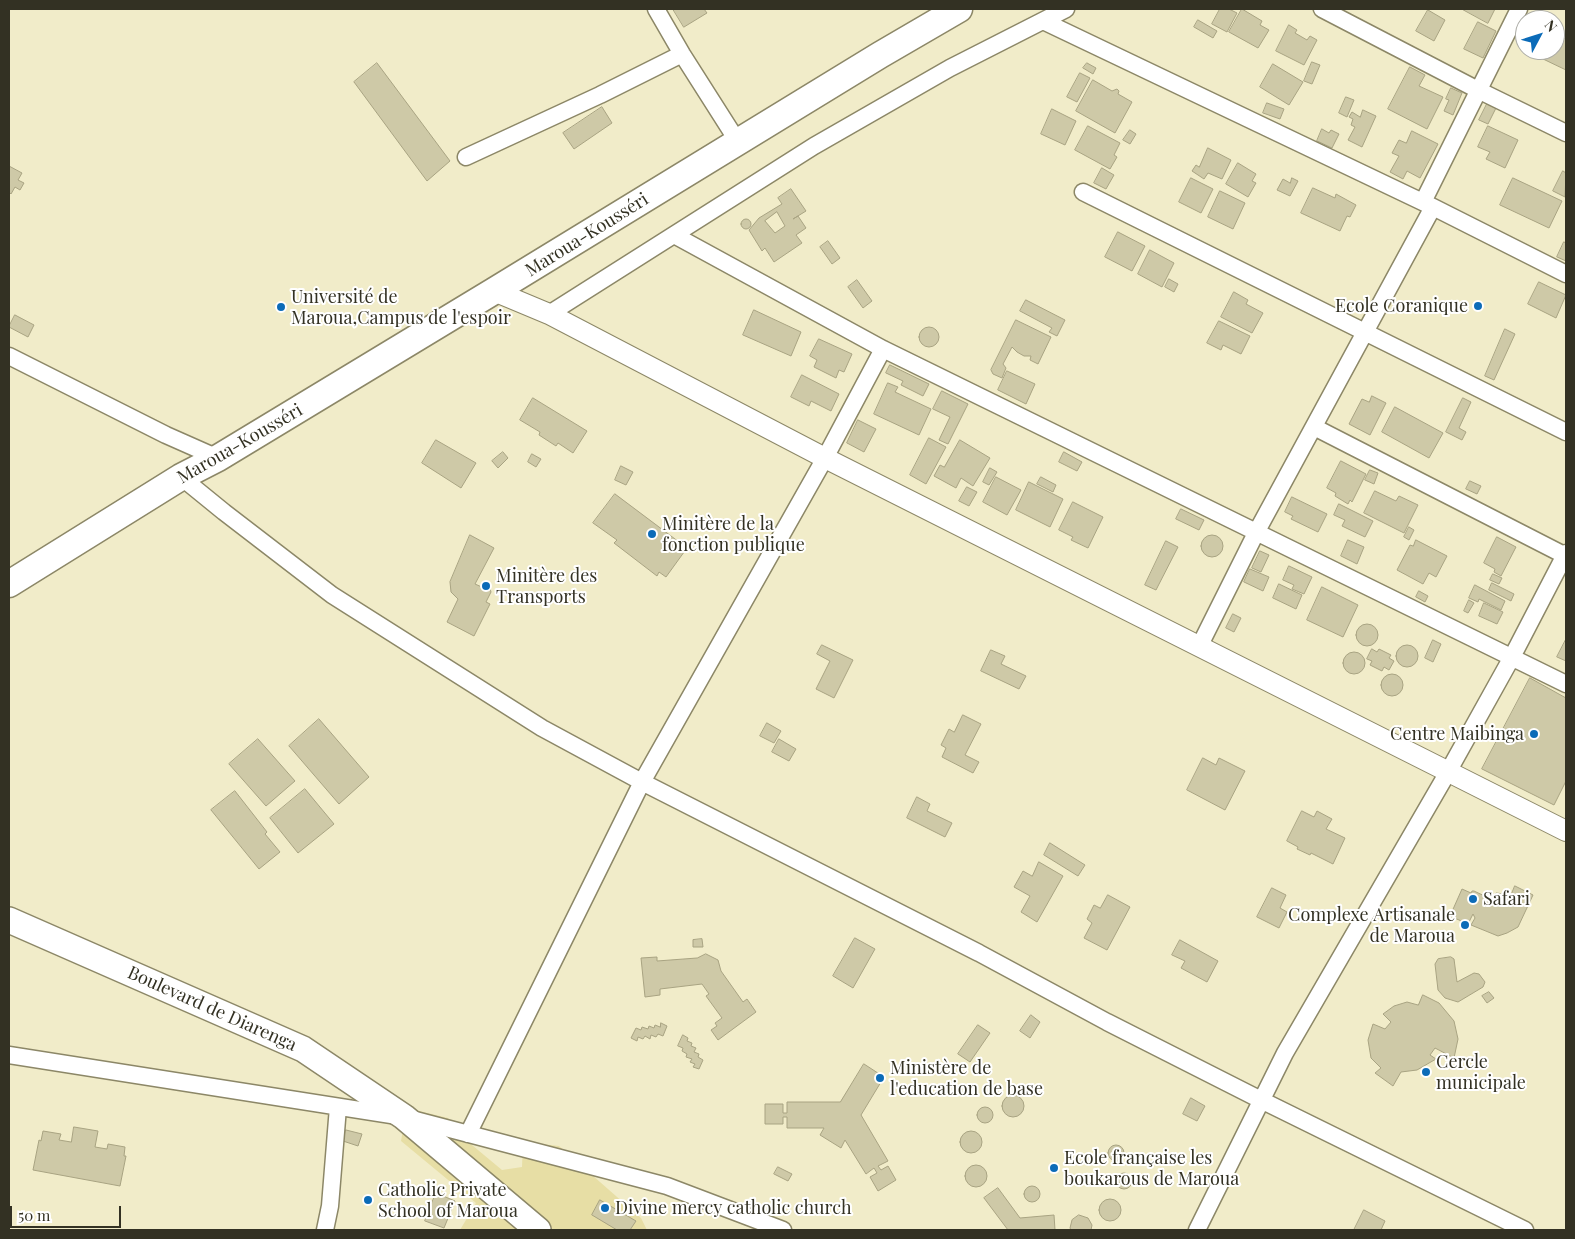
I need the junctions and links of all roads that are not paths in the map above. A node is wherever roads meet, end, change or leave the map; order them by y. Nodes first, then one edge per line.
1 (656, 9) edge
2 (959, 9) edge
3 (1066, 9) edge
4 (1322, 9) edge
5 (1519, 9) edge
6 (1043, 21) junction
7 (682, 54) junction
8 (1478, 90) junction
9 (1566, 133) edge
10 (738, 142) junction
11 (466, 157) dead end
12 (1083, 192) dead end
13 (1428, 205) junction
14 (674, 235) junction
15 (1566, 274) edge
16 (494, 291) junction
17 (549, 314) junction
18 (1365, 334) junction
19 (883, 349) junction
20 (9, 356) edge
21 (1314, 427) junction
22 (1566, 432) edge
23 (218, 458) junction
24 (825, 458) junction
25 (181, 478) junction
26 (1257, 531) junction
27 (1566, 555) edge
28 (9, 584) edge
29 (1199, 647) junction
30 (1512, 657) junction
31 (1566, 684) edge
32 (1448, 772) junction
33 (642, 782) junction
34 (1566, 831) edge
35 (9, 920) edge
36 (9, 1055) edge
37 (1261, 1100) junction
38 (338, 1107) junction
39 (404, 1117) junction
40 (468, 1134) junction
41 (325, 1230) edge
42 (538, 1230) edge
43 (783, 1230) edge
44 (1197, 1230) edge
45 (1525, 1230) edge

1 - 7 street
2 - 10 highway, Maroua-Kousséri
3 - 6 street
4 - 8 street
5 - 8 street
6 - 13 street
6 - 14 street
7 - 10 street
7 - 11 street
8 - 9 street
8 - 13 street
10 - 16 highway, Maroua-Kousséri
12 - 18 street
13 - 15 street
13 - 18 street
14 - 17 street
14 - 19 street
16 - 17 street
16 - 23 highway, Maroua-Kousséri
17 - 24 street
18 - 21 street
18 - 22 street
19 - 24 street
19 - 26 street
20 - 23 street
21 - 26 street
21 - 27 street
23 - 25 highway, Maroua-Kousséri
24 - 29 street
24 - 33 street
25 - 28 highway, Maroua-Kousséri
25 - 33 street
26 - 29 street
26 - 30 street
27 - 30 street
29 - 32 street
30 - 31 street
30 - 32 street
32 - 34 street
32 - 37 street
33 - 37 street
33 - 40 street
35 - 39 main road, Boulevard de Diarenga
36 - 38 street
37 - 44 street
37 - 45 street
38 - 39 street
38 - 41 street
39 - 40 street
39 - 42 main road, Boulevard de Diarenga
40 - 43 street

